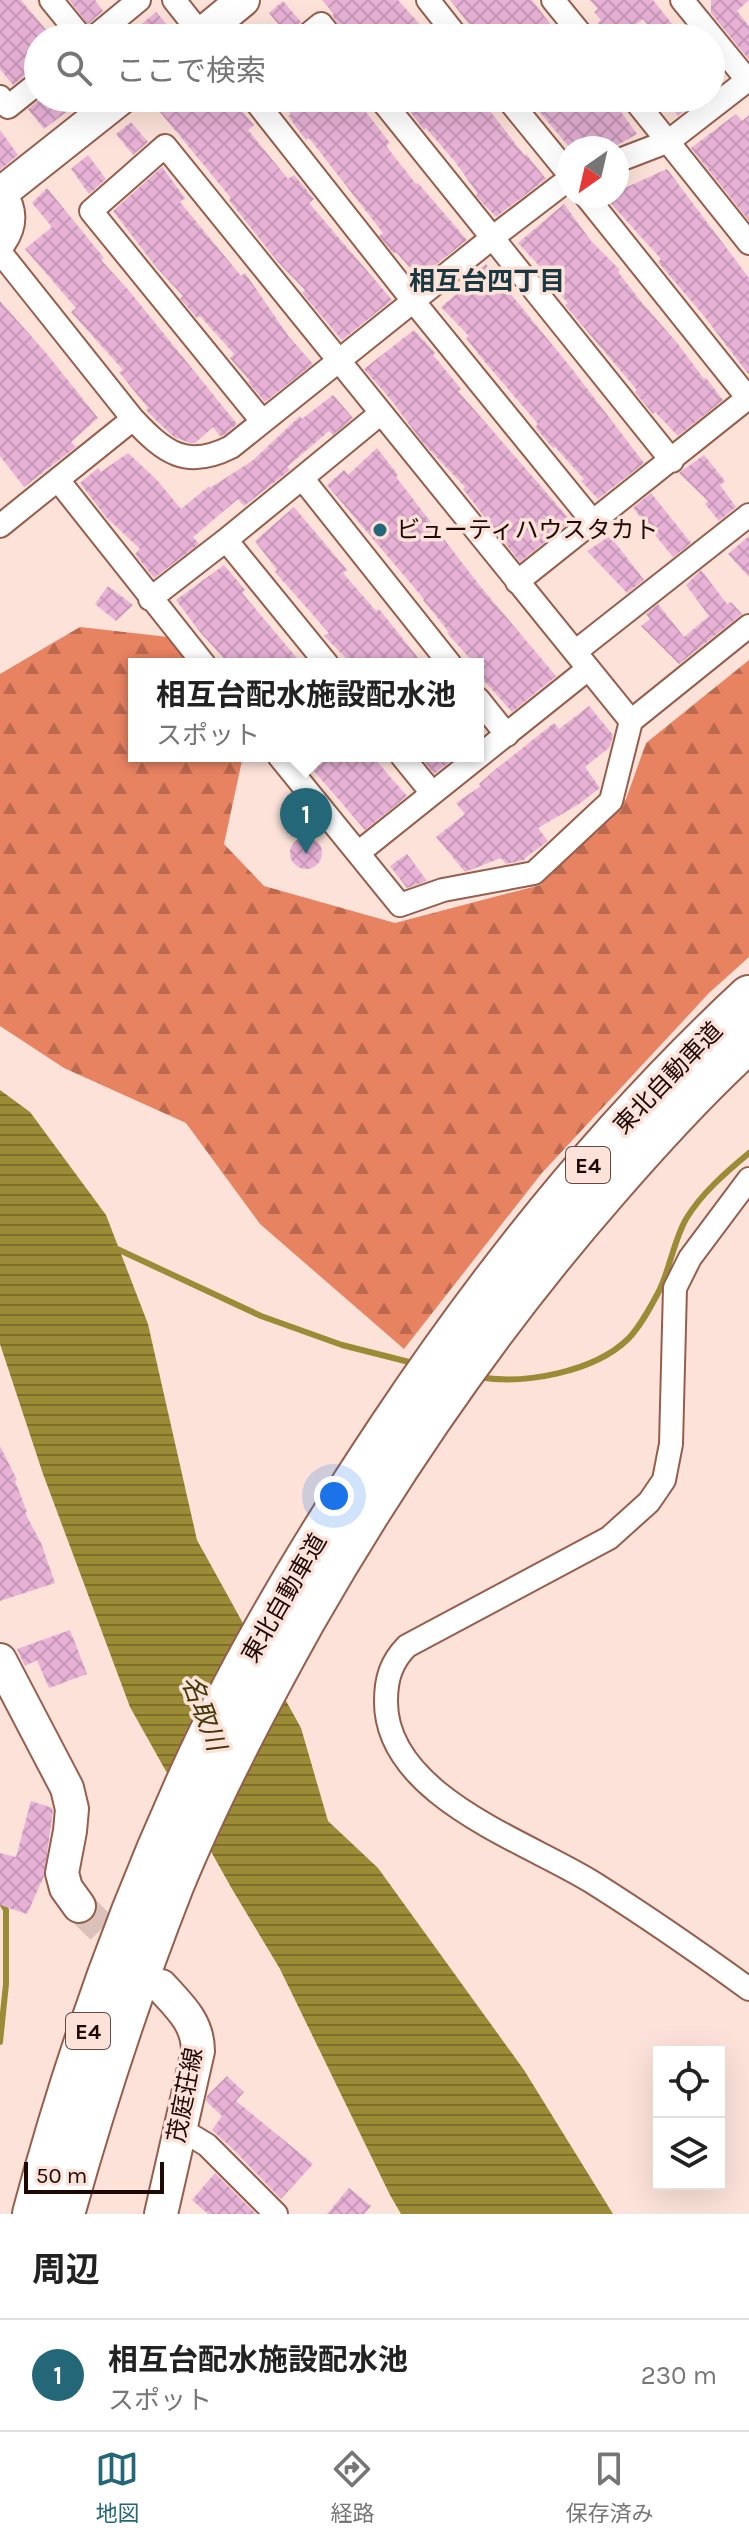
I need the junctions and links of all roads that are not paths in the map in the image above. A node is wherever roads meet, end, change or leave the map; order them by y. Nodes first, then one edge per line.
1 (51, 0) edge
2 (139, 0) edge
3 (174, 0) edge
4 (243, 0) edge
5 (428, 0) edge
6 (553, 0) edge
7 (682, 0) edge
8 (71, 24) edge
9 (110, 24) edge
10 (191, 24) edge
11 (214, 24) edge
12 (447, 24) edge
13 (573, 24) edge
14 (702, 24) edge
15 (725, 53) edge
16 (748, 81) edge
17 (24, 94) edge
18 (0, 97) edge
19 (725, 98) edge
20 (103, 112) edge
21 (264, 112) edge
22 (391, 112) edge
23 (518, 112) edge
24 (645, 112) edge
25 (707, 112) edge
26 (669, 141) junction
27 (629, 156) edge
28 (557, 162) edge
29 (557, 187) edge
30 (0, 194) edge
31 (596, 208) edge
32 (492, 238) junction
33 (0, 241) edge
34 (749, 243) edge
35 (0, 252) edge
36 (414, 302) junction
37 (340, 360) junction
38 (748, 397) edge
39 (381, 413) junction
40 (133, 419) junction
41 (262, 421) junction
42 (672, 461) junction
43 (302, 478) junction
44 (58, 480) junction
45 (749, 515) edge
46 (594, 523) junction
47 (0, 526) edge
48 (226, 540) junction
49 (517, 582) junction
50 (150, 599) junction
51 (749, 626) edge
52 (199, 658) edge
53 (322, 658) edge
54 (445, 658) edge
55 (582, 660) junction
56 (484, 706) edge
57 (631, 721) junction
58 (507, 735) junction
59 (484, 753) edge
60 (284, 762) edge
61 (407, 762) edge
62 (472, 762) edge
63 (432, 793) junction
64 (358, 853) junction
65 (749, 996) edge
66 (749, 1042) edge
67 (749, 1179) edge
68 (458, 1352) junction
69 (0, 1660) edge
70 (159, 1860) junction
71 (79, 1906) tunnel mouth
72 (150, 1946) junction
73 (161, 1986) dead end
74 (749, 1989) edge
75 (179, 2128) junction
76 (11, 2214) edge
77 (33, 2214) edge
78 (64, 2214) edge
79 (87, 2214) edge
80 (161, 2214) edge
81 (276, 2214) edge

1 - 8 street
2 - 9 street
3 - 10 street
4 - 11 street
5 - 12 street
6 - 13 street
7 - 14 street
15 - 16 street
16 - 19 street
17 - 18 street
20 - 30 street
21 - 36 street
22 - 32 street
23 - 28 street
24 - 26 street
25 - 26 street
26 - 27 street
26 - 34 street
29 - 32 street
30 - 33 street
31 - 38 street
32 - 36 street
32 - 42 street
35 - 40 street
36 - 37 street
36 - 46 street
37 - 39 street
37 - 41 street
37 - 41 street
38 - 42 street
39 - 43 street
39 - 49 street
40 - 41 street
40 - 44 street
42 - 46 street
43 - 48 street
43 - 54 street
44 - 47 street
44 - 50 street
45 - 55 street
46 - 49 street
48 - 50 street
48 - 53 street
49 - 55 street
50 - 52 street
51 - 57 street
55 - 57 street
55 - 58 street
56 - 58 street
57 - 64 street
58 - 59 street
60 - 64 street
61 - 63 street
62 - 63 street
63 - 64 street
65 - 68 highway, 東北自動車道 / E4
66 - 68 highway, 東北自動車道 / E4
67 - 74 street
68 - 70 highway, 東北自動車道 / E4
68 - 70 highway, 東北自動車道 / E4
69 - 71 street
70 - 72 highway, 東北自動車道 / E4
70 - 76 highway
70 - 77 highway, 東北自動車道 / E4
72 - 78 highway, 東北自動車道 / E4
72 - 79 highway
73 - 75 street, 茂庭荘線
75 - 80 street, 茂庭荘線
75 - 81 street

